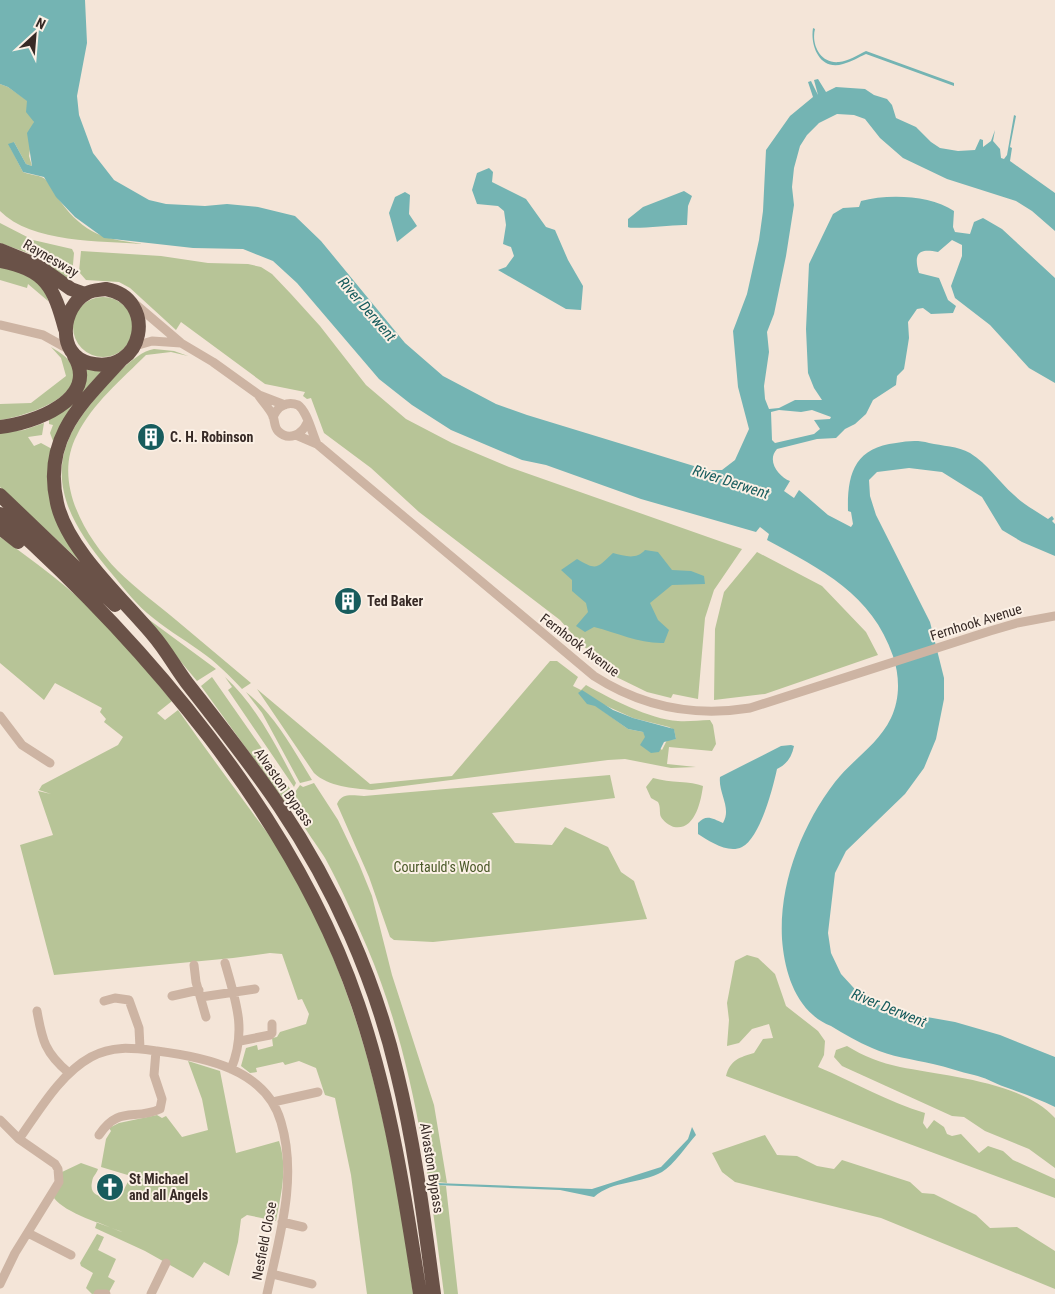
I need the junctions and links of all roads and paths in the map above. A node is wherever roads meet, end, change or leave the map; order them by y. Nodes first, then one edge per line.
1 (1, 258) edge
2 (85, 294) junction
3 (125, 298) junction
4 (0, 325) edge
5 (65, 330) junction
6 (43, 335) junction
7 (181, 343) junction
8 (135, 346) junction
9 (72, 353) junction
10 (121, 360) junction
11 (259, 395) junction
12 (284, 405) junction
13 (273, 417) junction
14 (307, 422) junction
15 (0, 427) edge
16 (296, 435) junction
17 (317, 444) junction
18 (0, 494) edge
19 (0, 514) edge
20 (0, 528) edge
21 (76, 586) junction
22 (1055, 616) edge
23 (176, 668) junction
24 (0, 716) edge
25 (50, 763) dead end
26 (225, 963) dead end
27 (194, 965) dead end
28 (255, 989) dead end
29 (238, 992) junction
30 (200, 994) junction
31 (172, 996) dead end
32 (104, 1001) dead end
33 (36, 1011) dead end
34 (206, 1017) dead end
35 (272, 1024) dead end
36 (240, 1041) junction
37 (140, 1048) junction
38 (156, 1051) junction
39 (231, 1069) junction
40 (69, 1073) junction
41 (318, 1092) dead end
42 (273, 1102) junction
43 (0, 1120) edge
44 (100, 1135) dead end
45 (19, 1139) junction
46 (282, 1222) junction
47 (303, 1227) dead end
48 (28, 1233) junction
49 (65, 1255) dead end
50 (166, 1264) dead end
51 (272, 1274) junction
52 (0, 1284) edge
53 (312, 1284) dead end
54 (98, 1294) edge
55 (106, 1294) edge
56 (151, 1294) edge
57 (267, 1294) edge
58 (420, 1294) edge
59 (434, 1294) edge

1 - 2 highway, Raynesway
1 - 5 highway, Raynesway
2 - 3 highway
2 - 5 highway
3 - 7 street, Fernhook Avenue
3 - 8 highway
4 - 6 street
5 - 6 street
5 - 9 highway
6 - 9 street
7 - 8 street, Fernhook Avenue
7 - 11 street, Fernhook Avenue
8 - 10 highway
9 - 10 highway
9 - 15 highway
10 - 23 highway, Alvaston Bypass
11 - 12 street, Fernhook Avenue
11 - 13 street, Fernhook Avenue
12 - 13 street
12 - 14 street, Fernhook Avenue
13 - 16 street, Fernhook Avenue
14 - 16 street
14 - 17 street, Fernhook Avenue
16 - 17 street, Fernhook Avenue
17 - 22 street, Fernhook Avenue
18 - 23 highway
19 - 21 highway
20 - 21 highway
21 - 58 highway
23 - 59 highway, Alvaston Bypass
24 - 25 street
26 - 29 street
27 - 30 street
28 - 29 street
29 - 30 street
29 - 36 street
30 - 31 street
30 - 34 street
32 - 37 street
33 - 40 street
35 - 36 street
36 - 39 street
37 - 38 street
37 - 40 street
38 - 39 street
38 - 44 street
39 - 42 street
40 - 45 street
41 - 42 street
42 - 46 street, Nesfield Close
43 - 45 street
45 - 48 street
46 - 47 street
46 - 51 street, Nesfield Close
48 - 49 street
48 - 52 street
50 - 56 street
51 - 53 street
51 - 57 street, Nesfield Close
54 - 55 street

